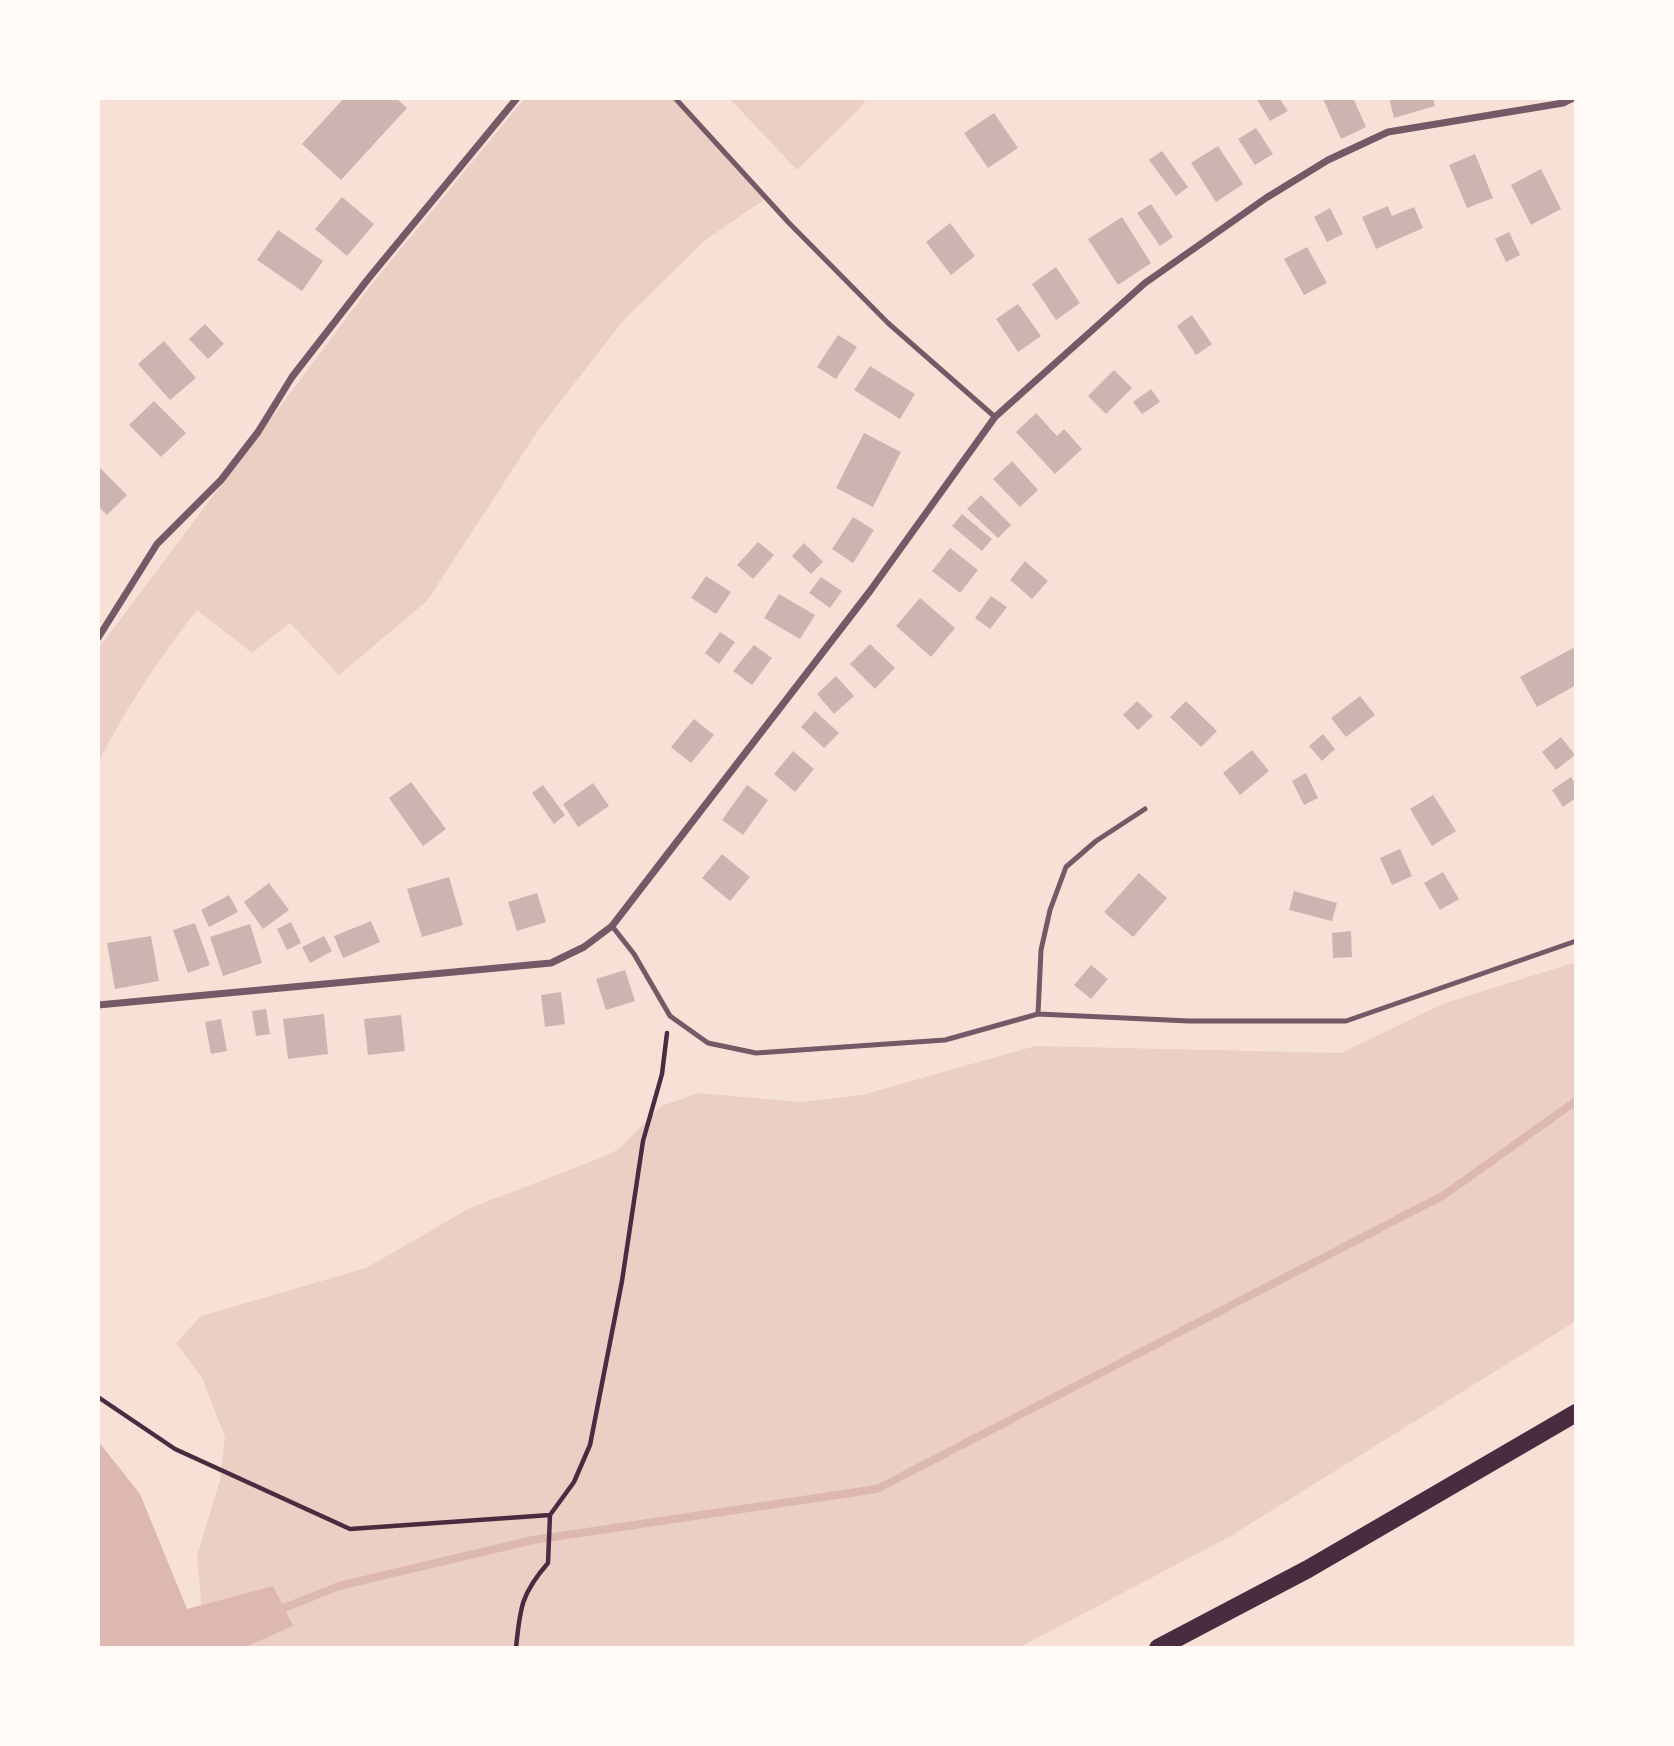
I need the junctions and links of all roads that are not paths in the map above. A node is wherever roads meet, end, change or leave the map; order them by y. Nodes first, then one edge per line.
1 (517, 98) edge
2 (675, 98) edge
3 (1573, 98) edge
4 (995, 417) junction
5 (98, 638) edge
6 (1145, 809) dead end
7 (612, 926) junction
8 (1576, 941) edge
9 (98, 1005) edge
10 (1038, 1014) junction
11 (1576, 1413) edge
12 (1158, 1648) edge

1 - 5 street
2 - 4 lane
3 - 4 street
4 - 7 street
6 - 10 lane
7 - 9 street
7 - 10 lane
8 - 10 lane
11 - 12 main road

